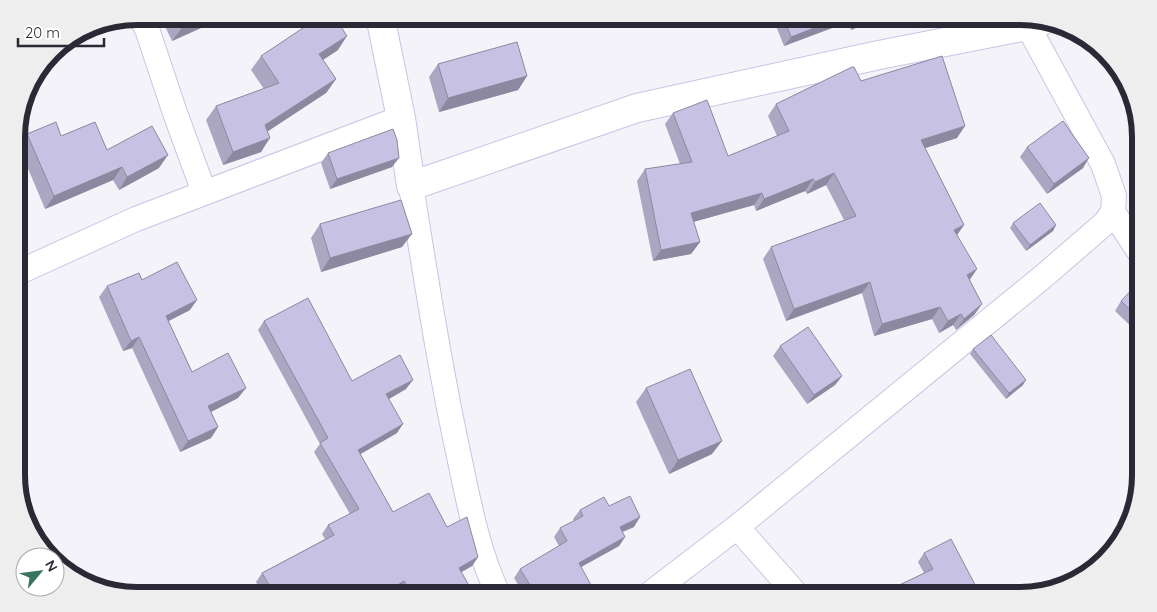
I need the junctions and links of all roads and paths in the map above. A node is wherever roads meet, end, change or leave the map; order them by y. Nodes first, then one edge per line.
1 (145, 25) edge
2 (382, 25) edge
3 (1017, 25) edge
4 (1033, 26) edge
5 (401, 118) junction
6 (411, 186) junction
7 (204, 192) junction
8 (1115, 216) junction
9 (1132, 241) edge
10 (25, 269) edge
11 (738, 527) junction
12 (494, 587) edge
13 (659, 587) edge
14 (790, 587) edge

1 - 7 street
2 - 5 street
3 - 6 street
4 - 8 street
5 - 6 street
5 - 7 street
6 - 12 street
7 - 10 street
8 - 9 street
8 - 11 street
11 - 13 street
11 - 14 street

